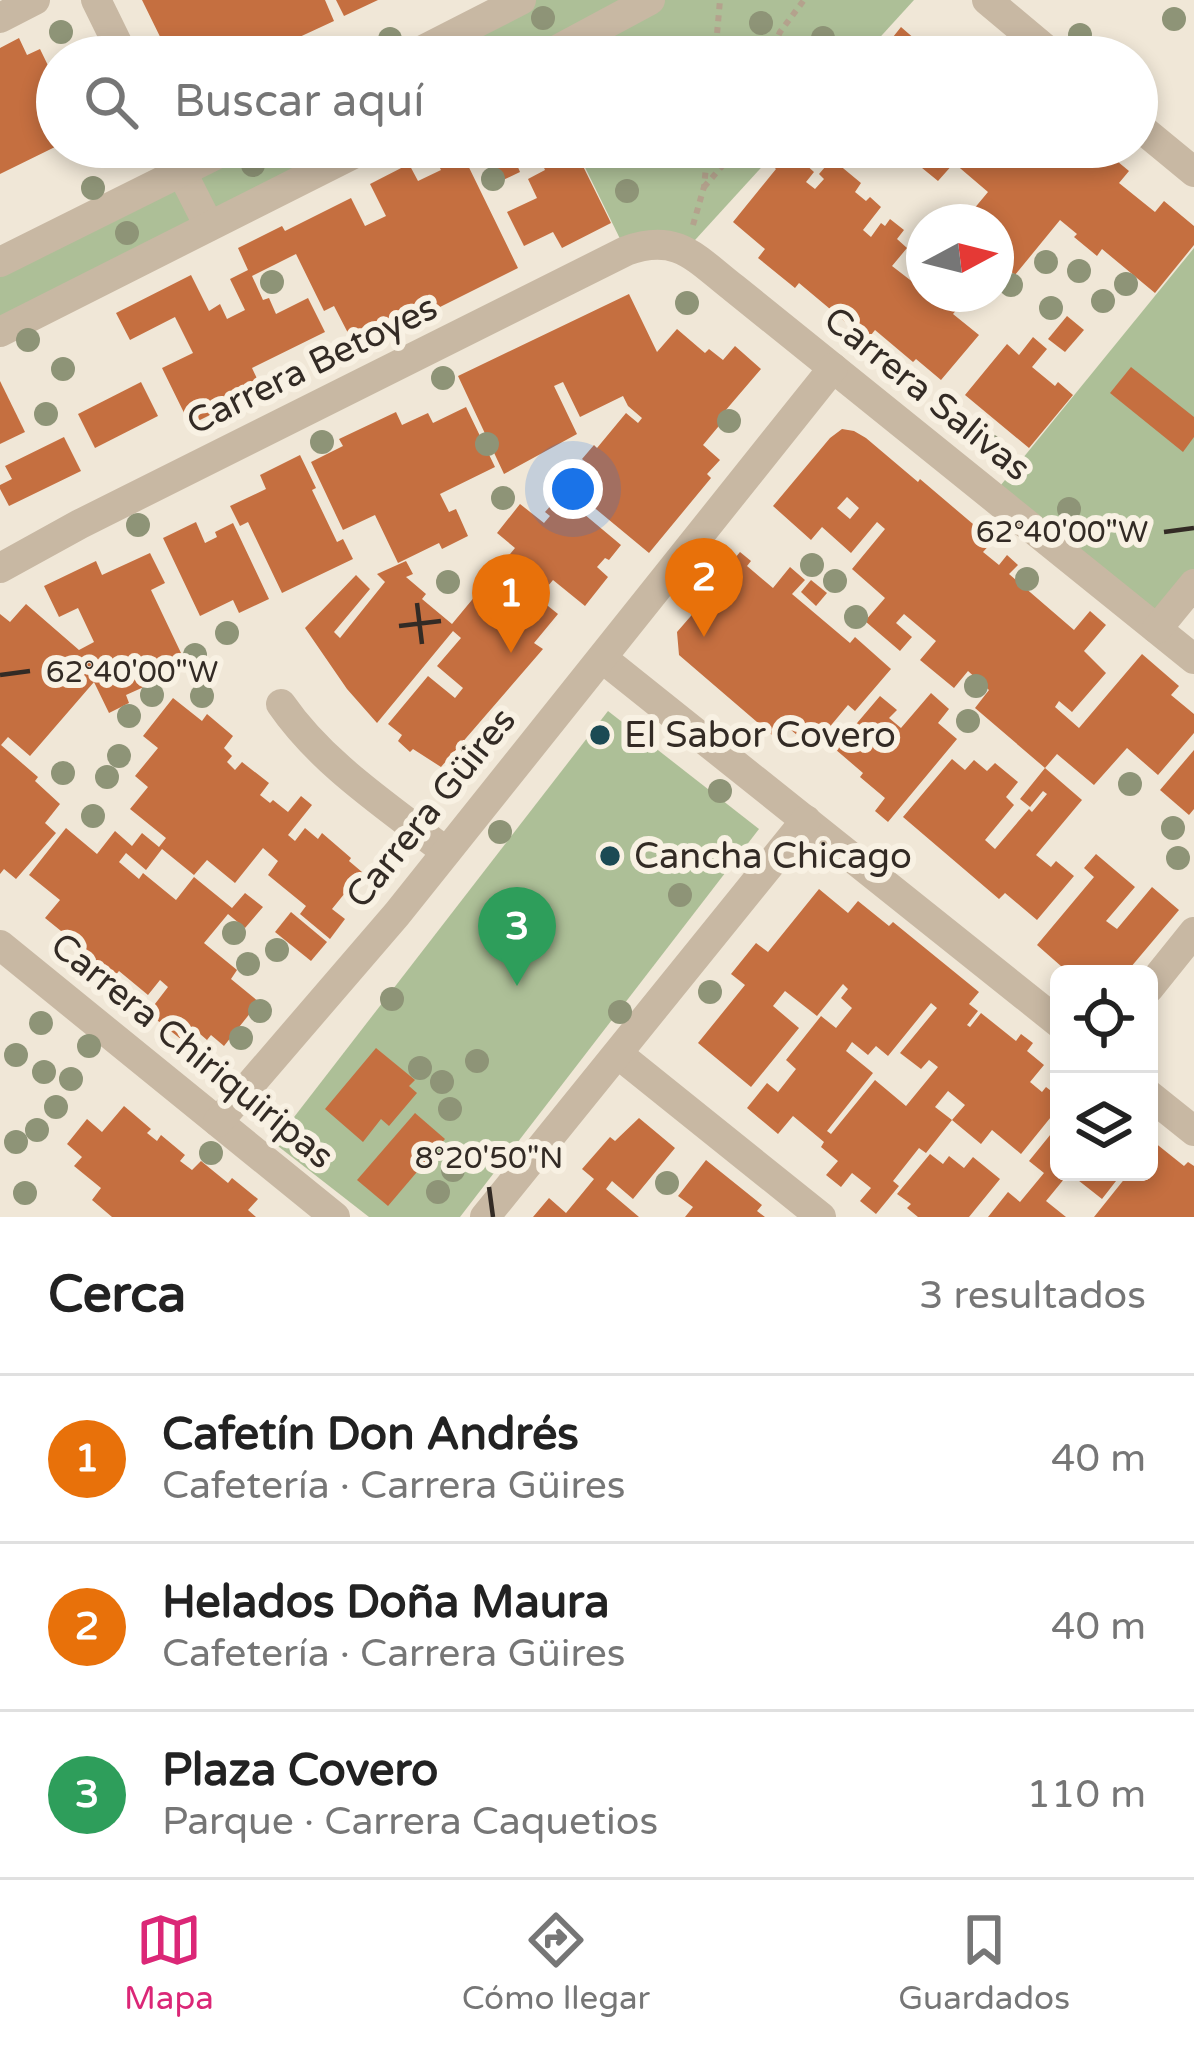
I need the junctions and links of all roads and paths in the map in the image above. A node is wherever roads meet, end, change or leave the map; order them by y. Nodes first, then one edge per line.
1 (35, 0) edge
2 (96, 0) edge
3 (521, 0) edge
4 (650, 0) edge
5 (719, 0) edge
6 (804, 0) edge
7 (986, 0) edge
8 (0, 18) edge
9 (114, 36) edge
10 (450, 36) edge
11 (583, 36) edge
12 (716, 36) edge
13 (778, 36) edge
14 (1030, 36) edge
15 (1158, 142) edge
16 (161, 168) edge
17 (180, 168) edge
18 (325, 168) edge
19 (706, 168) edge
20 (720, 168) edge
21 (1194, 172) edge
22 (704, 187) junction
23 (209, 226) junction
24 (674, 247) junction
25 (0, 262) edge
26 (0, 332) edge
27 (833, 368) junction
28 (0, 568) edge
29 (1194, 584) edge
30 (1157, 629) junction
31 (602, 658) junction
32 (1194, 659) edge
33 (281, 704) dead end
34 (806, 820) junction
35 (446, 852) junction
36 (1194, 932) edge
37 (0, 945) edge
38 (1158, 977) edge
39 (1050, 1016) edge
40 (618, 1054) junction
41 (1158, 1102) edge
42 (218, 1122) junction
43 (1194, 1132) edge
44 (334, 1217) edge
45 (485, 1217) edge
46 (820, 1217) edge

1 - 8 street
2 - 9 street
3 - 10 street
4 - 11 street
5 - 12 path
6 - 13 path
7 - 14 street
15 - 21 street
16 - 25 street
17 - 23 street
18 - 23 street
19 - 22 path
20 - 22 path
22 - 24 path
23 - 26 street
24 - 27 street, Carrera Salivas
24 - 28 street, Carrera Betoyes
27 - 30 street, Carrera Salivas
27 - 31 street, Carrera Güires
29 - 30 street
30 - 32 street, Carrera Salivas
31 - 34 street
31 - 35 street, Carrera Güires
33 - 35 street
34 - 39 street
34 - 40 street
35 - 42 street, Carrera Güires
36 - 38 street
37 - 42 street, Carrera Chiriquiripas
40 - 45 street
40 - 46 street
41 - 43 street
42 - 44 street, Carrera Chiriquiripas

